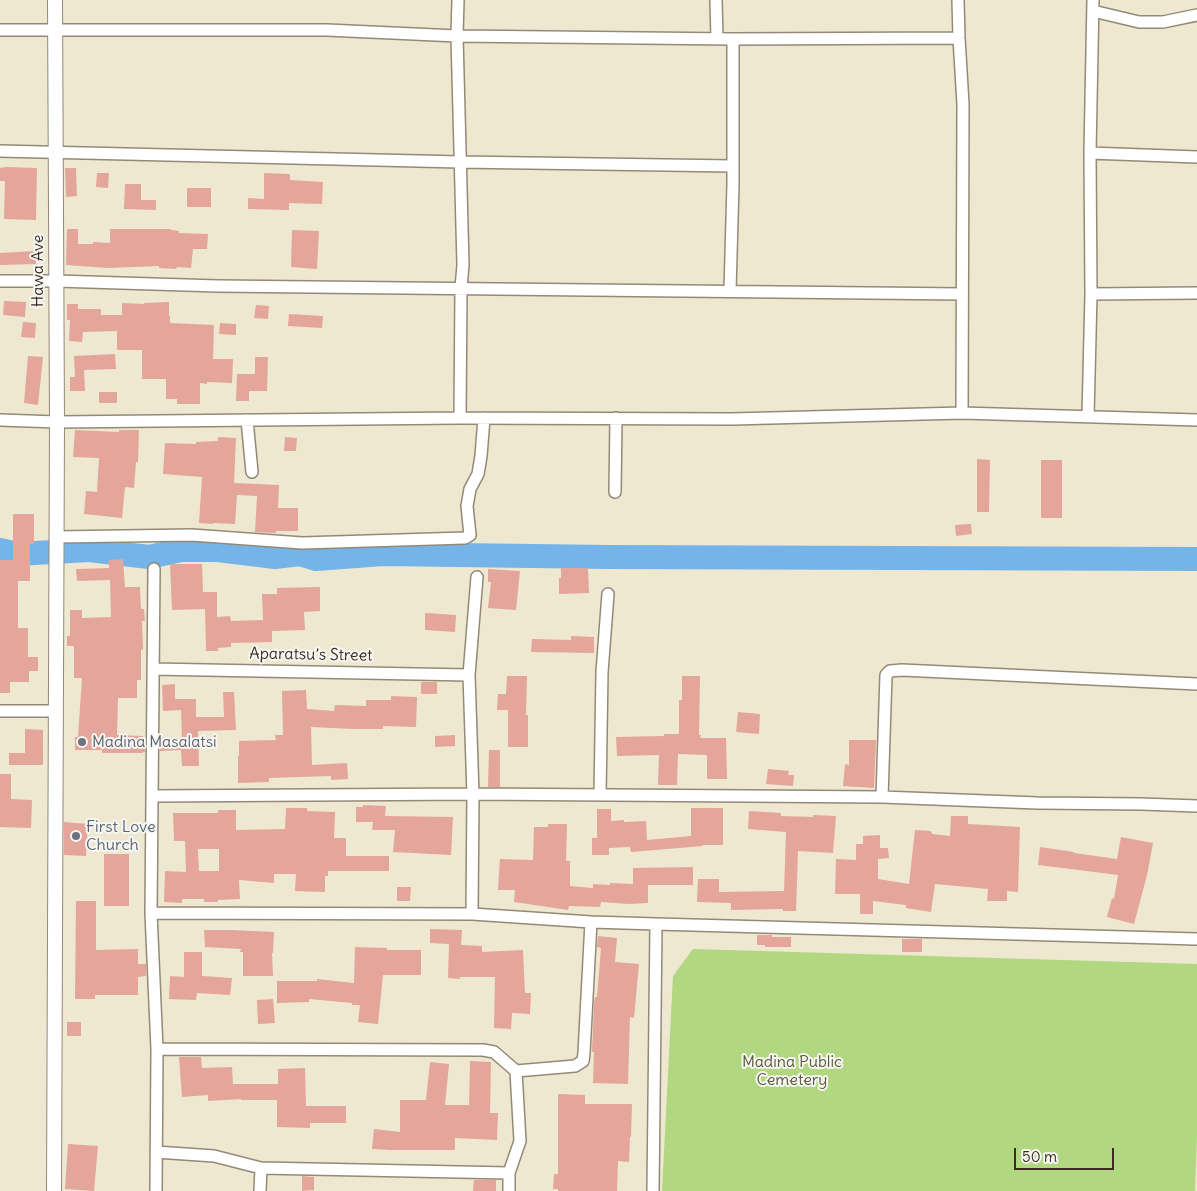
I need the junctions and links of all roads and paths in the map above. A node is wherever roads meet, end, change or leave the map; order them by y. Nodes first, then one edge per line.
1 (55, 0) edge
2 (458, 0) edge
3 (716, 0) edge
4 (958, 0) edge
5 (1093, 6) edge
6 (1197, 15) edge
7 (55, 29) junction
8 (0, 30) edge
9 (457, 36) junction
10 (959, 38) junction
11 (716, 39) junction
12 (733, 39) junction
13 (0, 151) edge
14 (56, 152) junction
15 (1090, 153) junction
16 (1197, 157) edge
17 (460, 162) junction
18 (733, 166) junction
19 (0, 281) edge
20 (56, 281) junction
21 (461, 288) junction
22 (730, 290) junction
23 (1197, 293) edge
24 (962, 294) junction
25 (1091, 294) junction
26 (962, 413) junction
27 (1088, 416) junction
28 (460, 418) junction
29 (484, 418) junction
30 (616, 418) junction
31 (0, 420) edge
32 (247, 420) junction
33 (1197, 420) edge
34 (57, 422) junction
35 (252, 472) dead end
36 (615, 492) dead end
37 (56, 539) junction
38 (154, 569) dead end
39 (477, 578) dead end
40 (608, 594) dead end
41 (153, 668) junction
42 (469, 675) junction
43 (1197, 684) edge
44 (0, 711) edge
45 (56, 712) junction
46 (473, 794) junction
47 (600, 795) junction
48 (152, 796) junction
49 (882, 797) junction
50 (1197, 806) edge
51 (151, 913) junction
52 (472, 914) junction
53 (591, 922) junction
54 (656, 924) junction
55 (1197, 939) edge
56 (157, 1049) junction
57 (516, 1071) junction
58 (156, 1152) junction
59 (261, 1168) junction
60 (509, 1173) junction
61 (54, 1191) edge
62 (156, 1191) edge
63 (260, 1191) edge
64 (508, 1191) edge
65 (653, 1191) edge

1 - 7 street, Hawa Ave
2 - 9 street
3 - 11 street
4 - 10 street
5 - 6 street
5 - 15 street
7 - 8 street
7 - 9 street
7 - 14 street, Hawa Ave
9 - 11 street
9 - 17 street
10 - 12 street
10 - 24 street
11 - 12 street
12 - 18 street
13 - 14 street
14 - 17 street
14 - 20 street, Hawa Ave
15 - 16 street
15 - 25 street
17 - 18 street
17 - 21 street
18 - 22 street
19 - 20 street
20 - 21 street
20 - 34 street, Hawa Ave
21 - 22 street
21 - 28 street
22 - 24 street
23 - 25 street
24 - 26 street
25 - 27 street
26 - 27 street
26 - 30 street
27 - 33 street
28 - 29 street
28 - 32 street
29 - 30 street
29 - 37 street
30 - 36 street
31 - 34 street
32 - 34 street
32 - 35 street
34 - 37 street, Hawa Ave
37 - 45 street, Hawa Ave
38 - 41 street
39 - 42 street
40 - 47 street
41 - 42 street, Aparatsu’s Street
41 - 48 street
42 - 46 street
43 - 49 street
44 - 45 street
45 - 61 street, Hawa Ave
46 - 47 street
46 - 48 street
46 - 52 street
47 - 49 street
48 - 51 street
49 - 50 street
51 - 52 street
51 - 56 street
52 - 53 street
53 - 54 street
53 - 57 street
54 - 55 street
54 - 65 street
56 - 57 street
56 - 58 street
57 - 60 street
58 - 59 street
58 - 62 street
59 - 60 street
59 - 63 street
60 - 64 street

